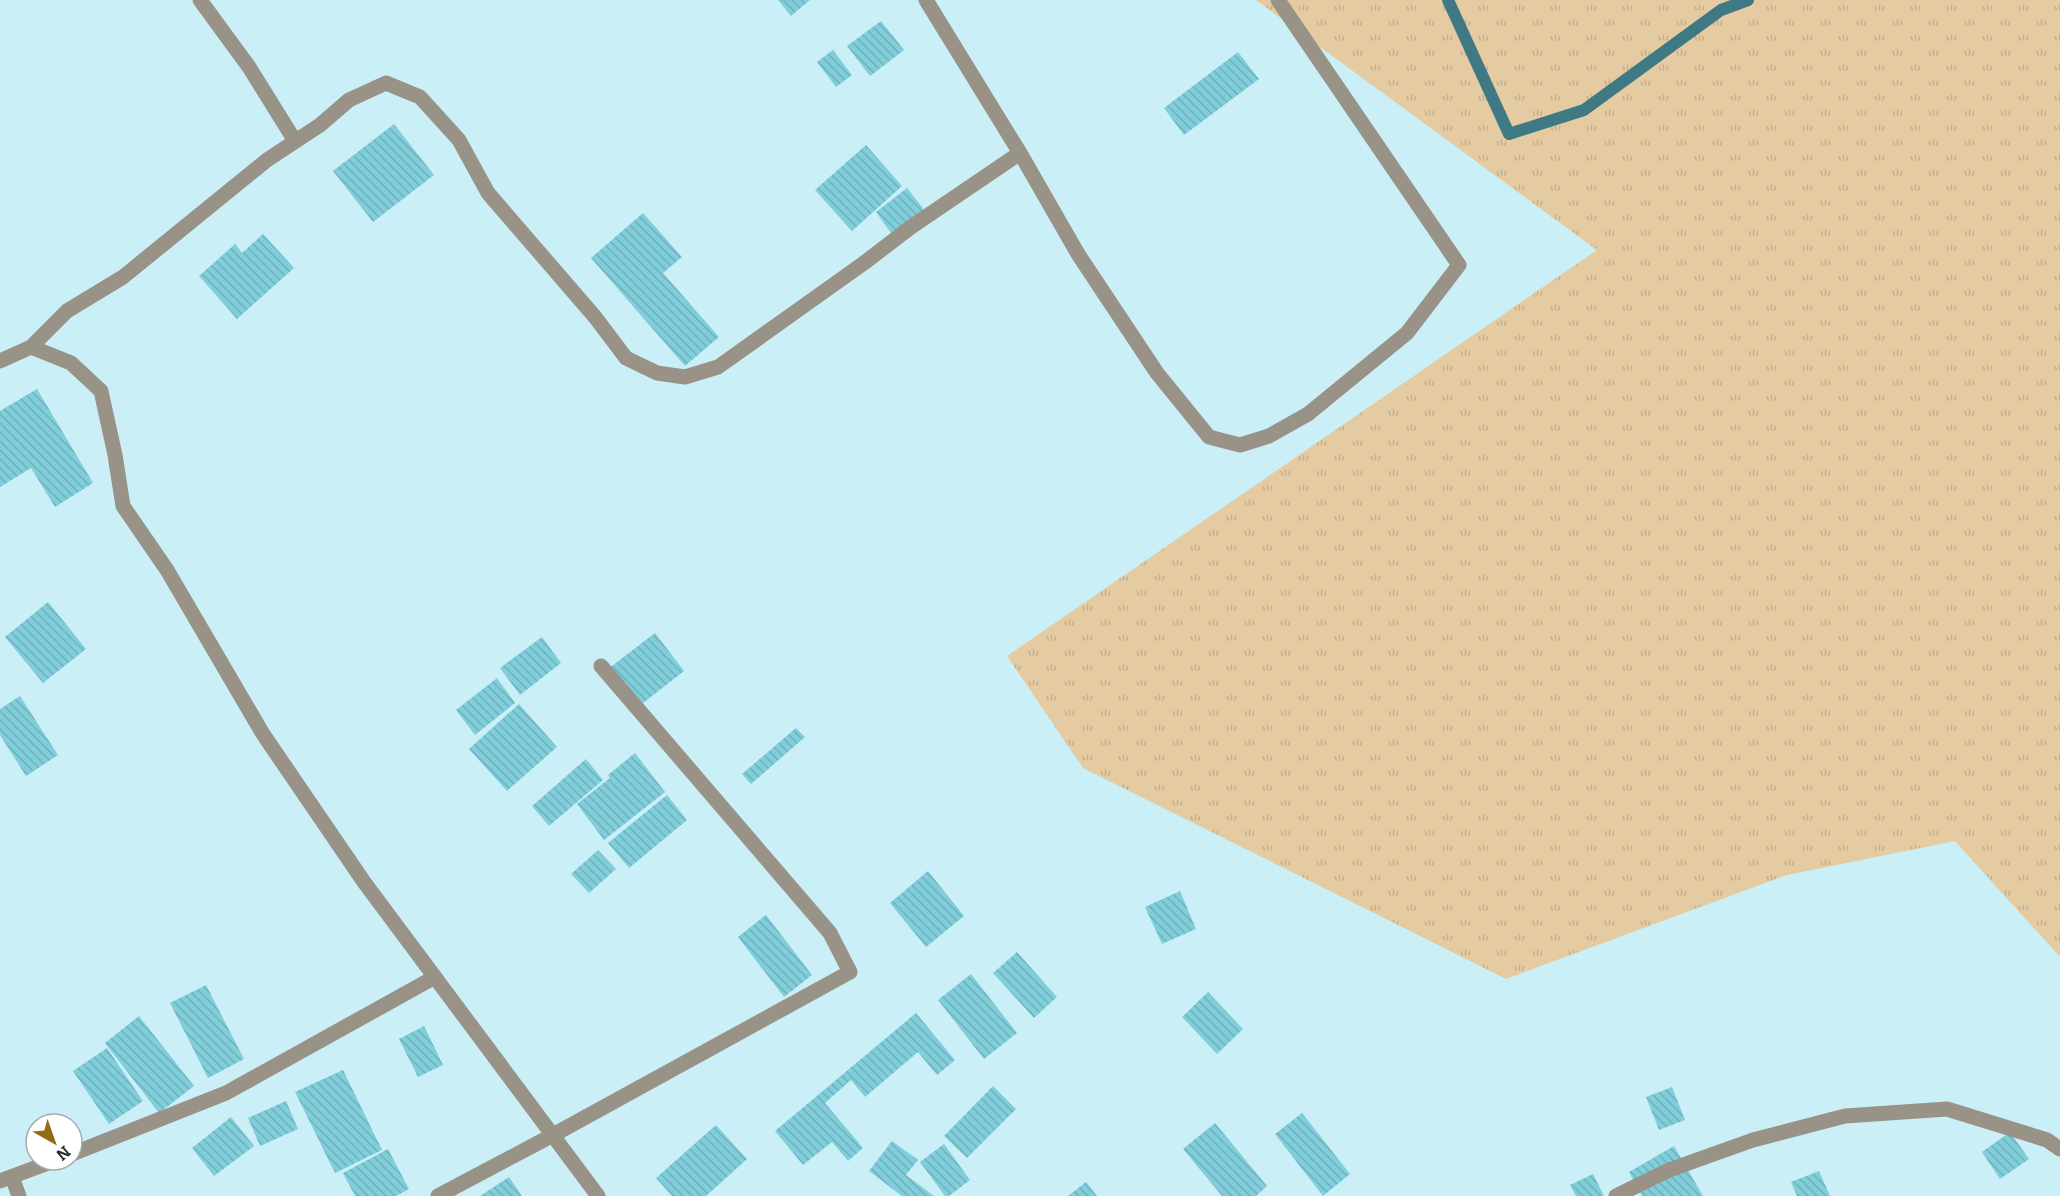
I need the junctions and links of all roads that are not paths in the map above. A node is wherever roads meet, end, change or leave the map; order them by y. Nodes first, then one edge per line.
1 (200, 0) edge
2 (926, 0) edge
3 (1278, 0) edge
4 (295, 141) junction
5 (1020, 153) junction
6 (31, 347) junction
7 (0, 361) edge
8 (601, 666) dead end
9 (435, 977) junction
10 (553, 1135) junction
11 (84, 1149) edge
12 (2060, 1149) edge
13 (24, 1172) edge
14 (6, 1179) edge
15 (19, 1196) edge
16 (438, 1196) edge
17 (597, 1196) edge
18 (1616, 1196) edge

1 - 4 street
2 - 5 street
3 - 5 street
4 - 5 street
4 - 6 street
6 - 7 street
6 - 9 street
8 - 10 street
9 - 10 street
9 - 11 street
10 - 16 street
10 - 17 street
12 - 18 street
13 - 14 street
14 - 15 street

